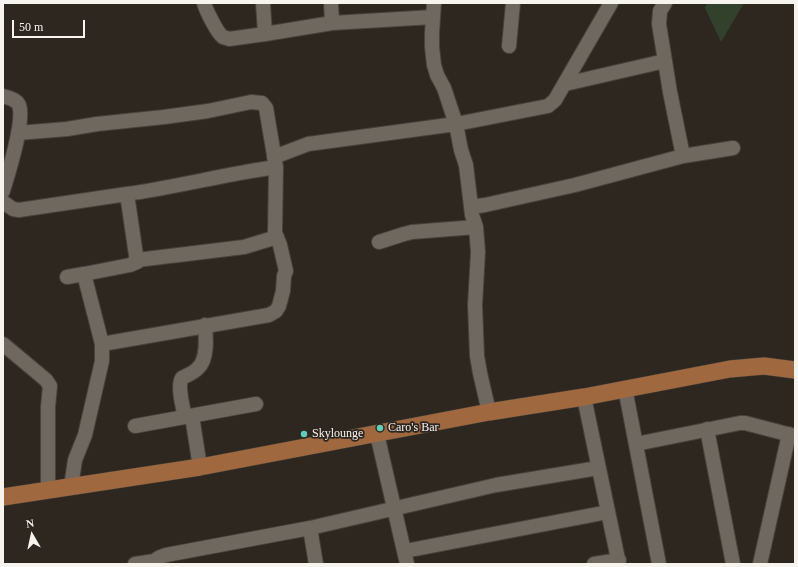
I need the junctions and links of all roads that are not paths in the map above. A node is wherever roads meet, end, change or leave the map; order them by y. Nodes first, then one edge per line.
1 (204, 3) edge
2 (263, 3) edge
3 (331, 3) edge
4 (434, 3) edge
5 (513, 3) edge
6 (611, 3) edge
7 (665, 3) edge
8 (433, 17) junction
9 (332, 23) junction
10 (265, 34) junction
11 (509, 46) dead end
12 (665, 61) junction
13 (565, 84) junction
14 (3, 96) edge
15 (456, 124) junction
16 (18, 133) junction
17 (733, 148) dead end
18 (683, 156) junction
19 (275, 162) junction
20 (3, 191) edge
21 (127, 194) junction
22 (3, 202) edge
23 (471, 207) junction
24 (476, 228) junction
25 (277, 237) junction
26 (379, 242) dead end
27 (138, 260) junction
28 (84, 274) junction
29 (67, 277) dead end
30 (205, 325) junction
31 (3, 344) edge
32 (102, 344) junction
33 (794, 366) edge
34 (625, 388) junction
35 (584, 397) junction
36 (256, 404) dead end
37 (489, 412) junction
38 (188, 417) junction
39 (135, 426) dead end
40 (706, 429) junction
41 (377, 434) junction
42 (792, 435) edge
43 (636, 444) junction
44 (200, 467) junction
45 (598, 468) junction
46 (71, 487) junction
47 (48, 491) junction
48 (3, 497) edge
49 (395, 508) junction
50 (608, 512) junction
51 (310, 528) junction
52 (406, 558) edge
53 (619, 562) edge
54 (154, 563) edge
55 (135, 564) edge
56 (316, 564) edge
57 (594, 564) edge
58 (659, 564) edge
59 (733, 564) edge
60 (760, 564) edge

1 - 10 street
2 - 10 street
3 - 9 street
4 - 8 street
5 - 11 street
6 - 13 street
7 - 12 street
8 - 9 street
8 - 15 street
9 - 10 street
12 - 13 street
12 - 18 street
13 - 15 street
14 - 16 street
15 - 19 street
15 - 23 street
16 - 19 street
16 - 20 street
17 - 18 street
18 - 23 street
19 - 21 street
19 - 25 street
21 - 22 street
21 - 27 street
23 - 24 street
24 - 26 street
24 - 37 street
25 - 27 street
25 - 30 street
27 - 28 street
28 - 29 street
28 - 32 street
30 - 32 street
30 - 38 street
31 - 47 street
32 - 46 street
33 - 34 main road
34 - 35 main road
34 - 43 street
35 - 37 main road
35 - 45 street
36 - 38 street
37 - 41 main road
38 - 39 street
38 - 44 street
40 - 42 street
40 - 43 street
40 - 59 street
41 - 44 main road
41 - 49 street
42 - 60 street
43 - 58 street
44 - 46 main road
45 - 49 street
45 - 50 street
46 - 47 main road
47 - 48 main road
49 - 51 street
49 - 52 street
50 - 52 street
50 - 53 street
51 - 54 street
51 - 56 street
53 - 57 street
54 - 55 street

